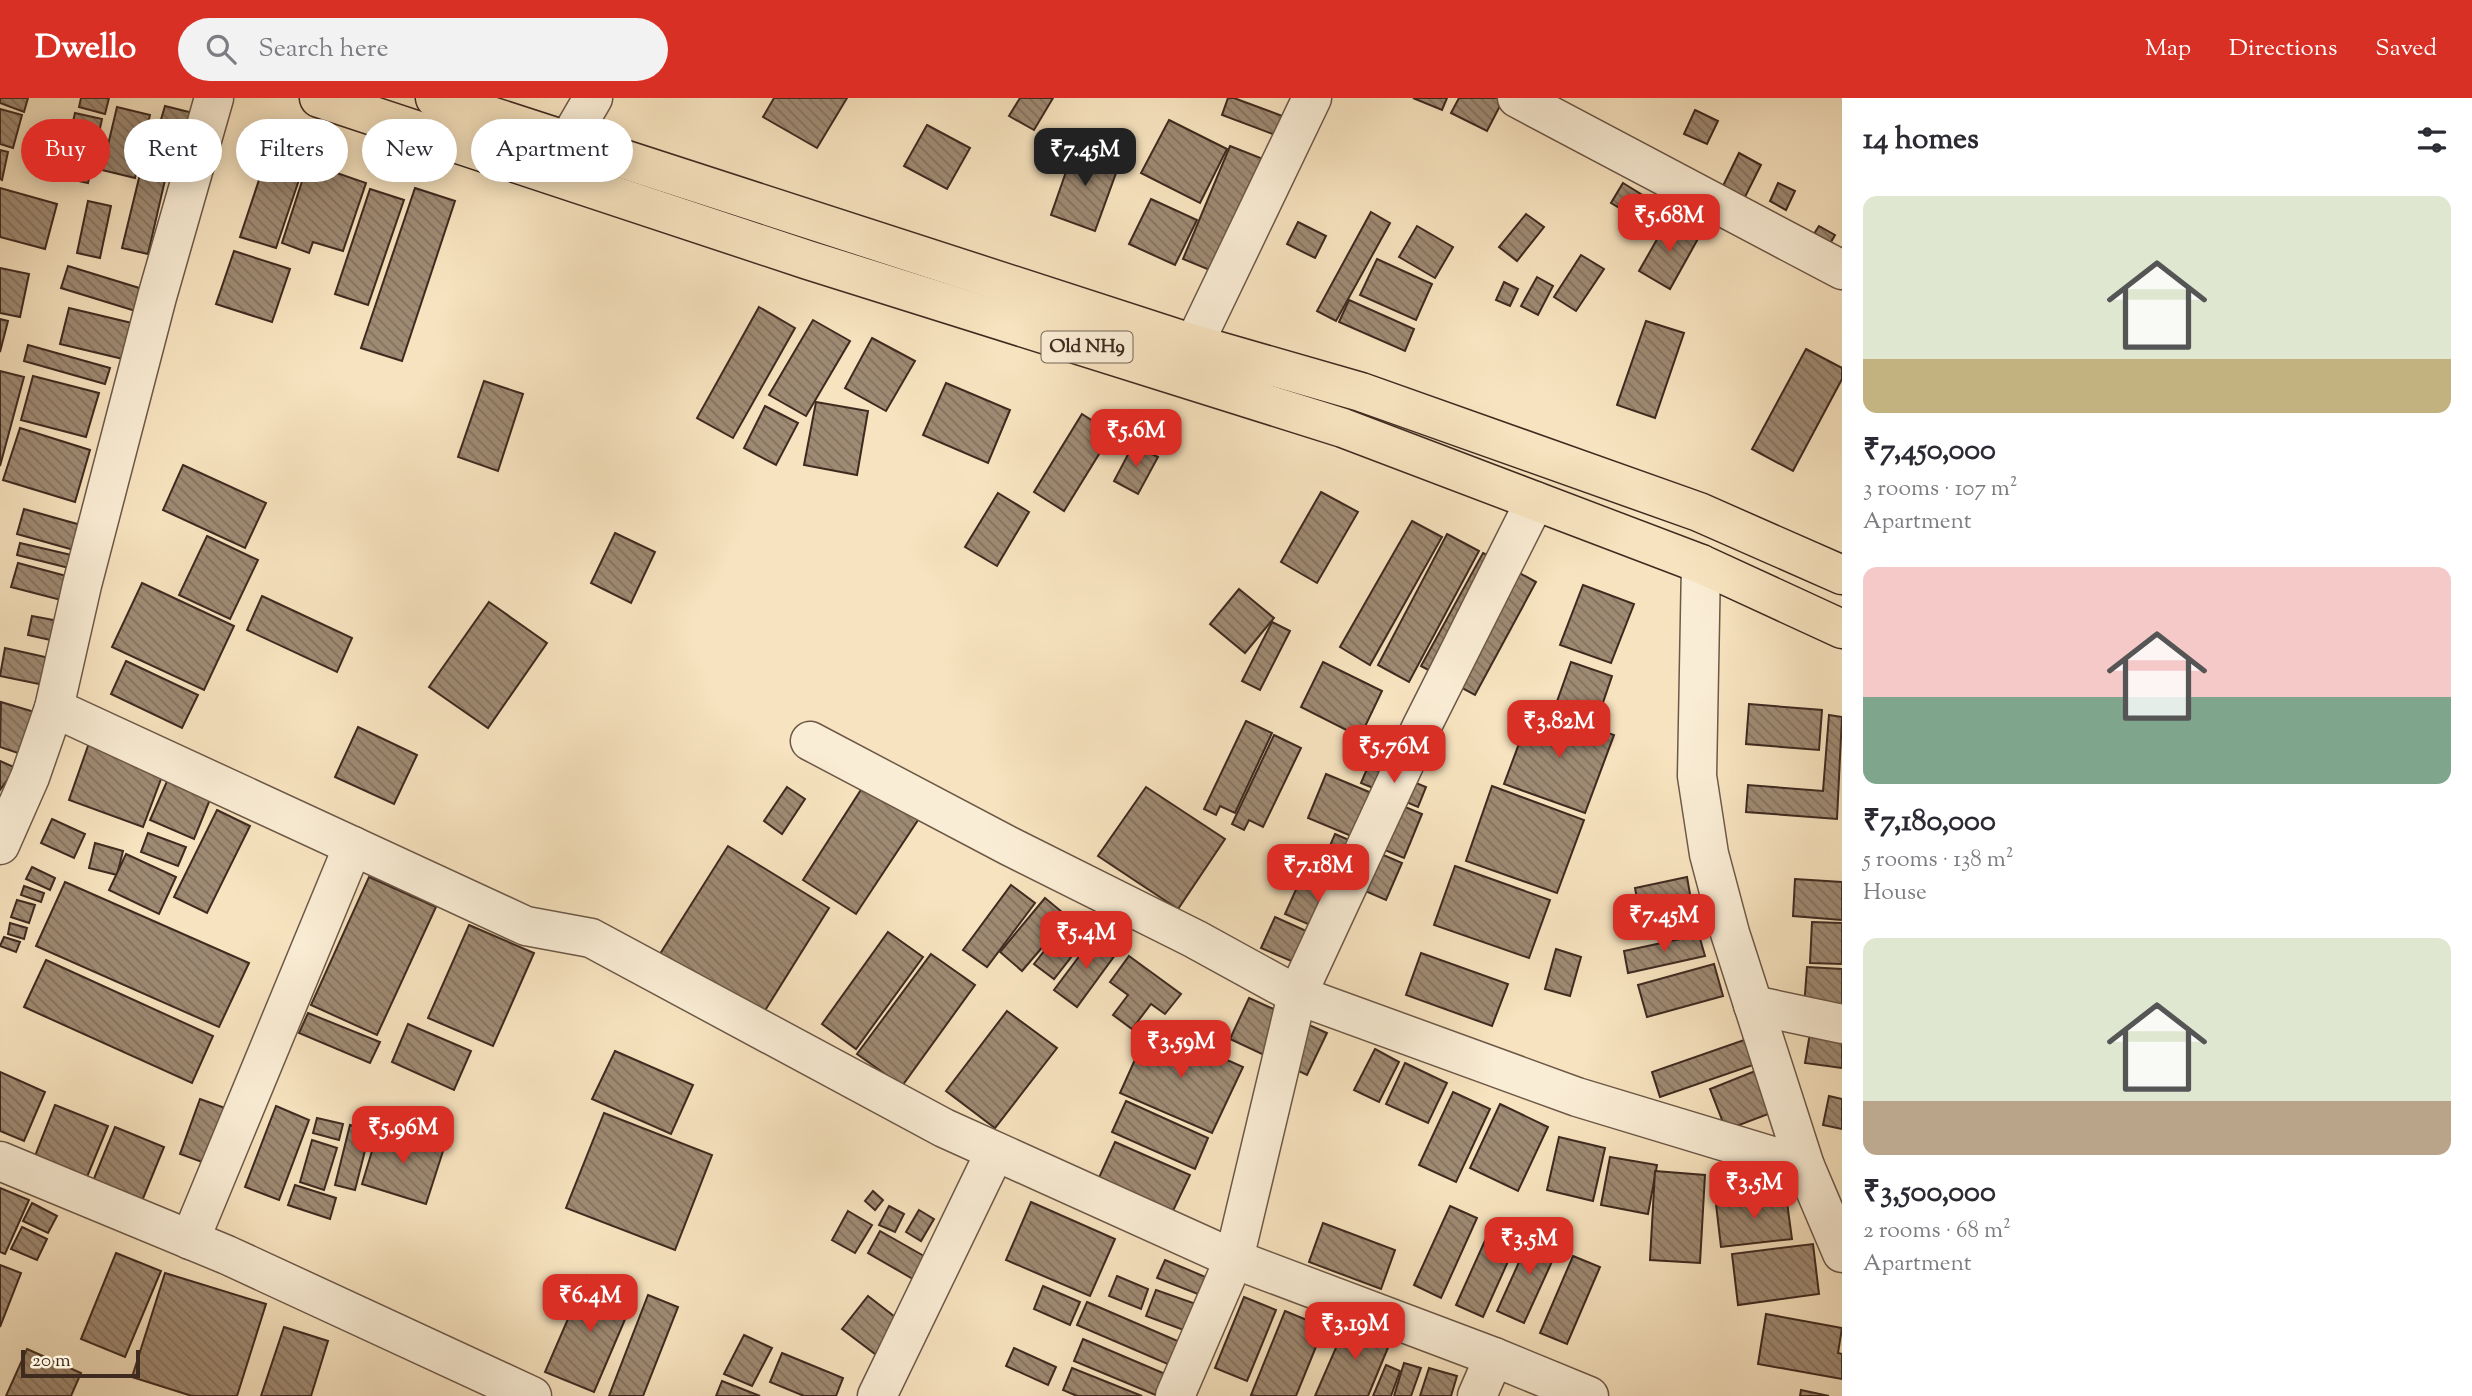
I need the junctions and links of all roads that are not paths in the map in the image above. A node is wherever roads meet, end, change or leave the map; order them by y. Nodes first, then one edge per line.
1 (214, 98) edge
2 (319, 98) edge
3 (435, 98) edge
4 (593, 98) edge
5 (1312, 98) edge
6 (1517, 98) edge
7 (500, 119) edge
8 (581, 119) edge
9 (633, 162) edge
10 (1842, 270) edge
11 (1194, 344) junction
12 (1535, 501) junction
13 (1701, 564) junction
14 (1842, 575) edge
15 (1842, 629) edge
16 (54, 708) junction
17 (810, 741) dead end
18 (0, 845) edge
19 (353, 846) junction
20 (1297, 995) junction
21 (1753, 1005) junction
22 (1842, 1024) edge
23 (995, 1152) junction
24 (0, 1161) edge
25 (1805, 1166) junction
26 (190, 1240) junction
27 (1842, 1254) edge
28 (1234, 1259) junction
29 (1494, 1357) junction
30 (532, 1396) edge
31 (877, 1396) edge
32 (1175, 1396) edge
33 (1477, 1396) edge
34 (1589, 1396) edge

1 - 16 street
2 - 12 main road, Old NH9
3 - 7 main road, Old NH9
4 - 8 street
5 - 11 street
6 - 10 street
9 - 11 main road, Old NH9
11 - 14 main road, Old NH9
12 - 13 main road, Old NH9
12 - 20 street
13 - 15 main road, Old NH9
13 - 21 street
16 - 18 street
16 - 19 street
17 - 20 street
19 - 23 street
19 - 26 street
20 - 25 street
20 - 28 street
21 - 22 street
21 - 25 street
23 - 28 street
23 - 31 street
24 - 26 street
25 - 27 street
26 - 30 street
28 - 29 street
28 - 32 street
29 - 33 street
29 - 34 street

